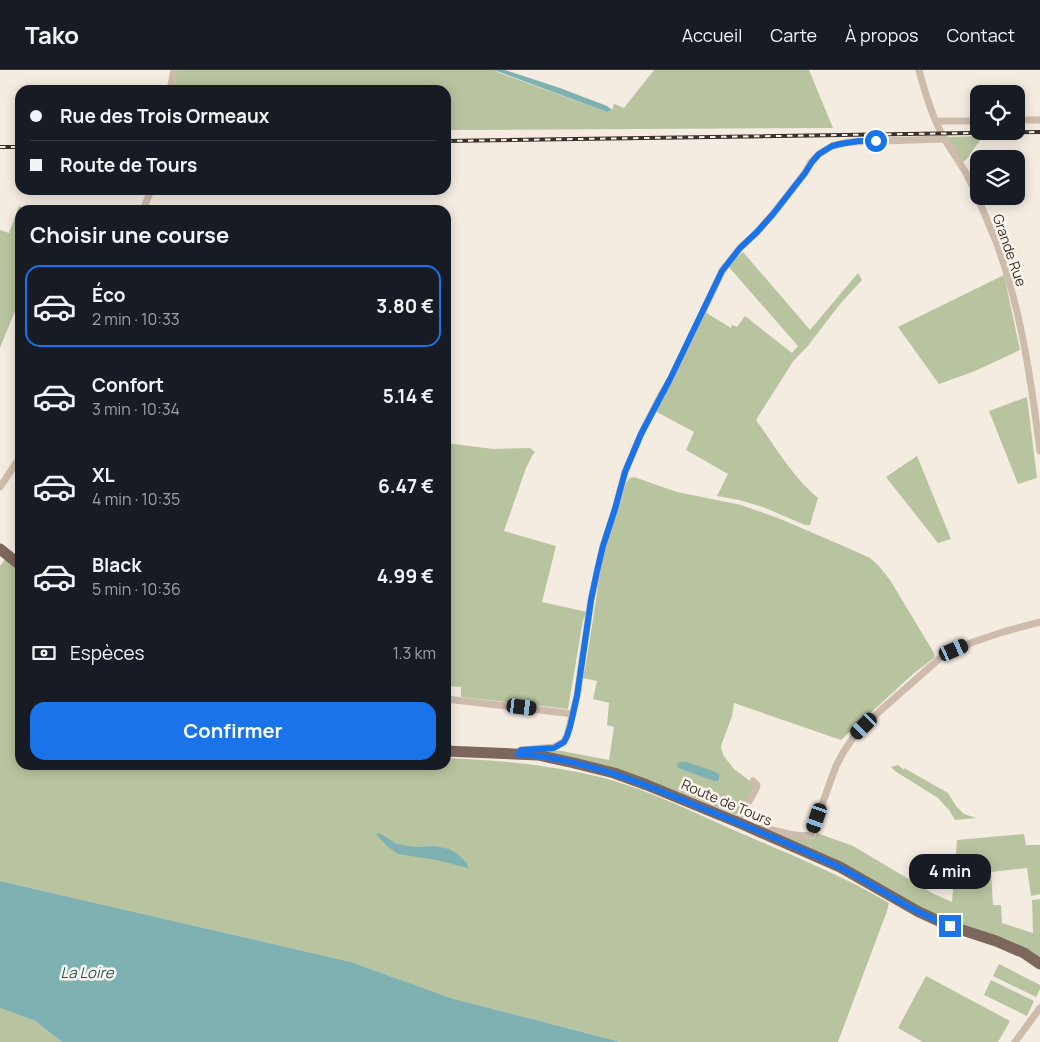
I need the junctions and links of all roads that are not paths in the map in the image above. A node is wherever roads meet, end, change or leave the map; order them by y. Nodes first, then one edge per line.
1 (174, 70) edge
2 (919, 70) edge
3 (171, 85) edge
4 (1025, 120) edge
5 (1040, 120) edge
6 (936, 121) junction
7 (970, 121) edge
8 (944, 139) junction
9 (1040, 451) edge
10 (15, 465) edge
11 (0, 487) edge
12 (0, 549) edge
13 (15, 561) edge
14 (1040, 622) edge
15 (451, 700) edge
16 (573, 714) junction
17 (451, 751) edge
18 (518, 754) junction
19 (753, 781) dead end
20 (737, 822) junction
21 (755, 830) junction
22 (980, 937) junction
23 (1040, 964) edge
24 (1040, 970) edge
25 (1040, 1008) edge
26 (1015, 1042) edge

1 - 3 street
2 - 6 street, Grande Rue
4 - 5 street
6 - 7 street
6 - 8 street, Grande Rue
8 - 9 street, Grande Rue
8 - 16 street
10 - 11 street
12 - 13 main road
14 - 21 street
15 - 16 street
16 - 18 street
17 - 18 main road, Route de Tours
18 - 20 main road, Route de Tours
19 - 20 street
20 - 21 main road, Route de Tours
21 - 22 main road, Route de Tours
22 - 23 main road, Route de Tours
22 - 24 main road, Route de Tours
25 - 26 street

